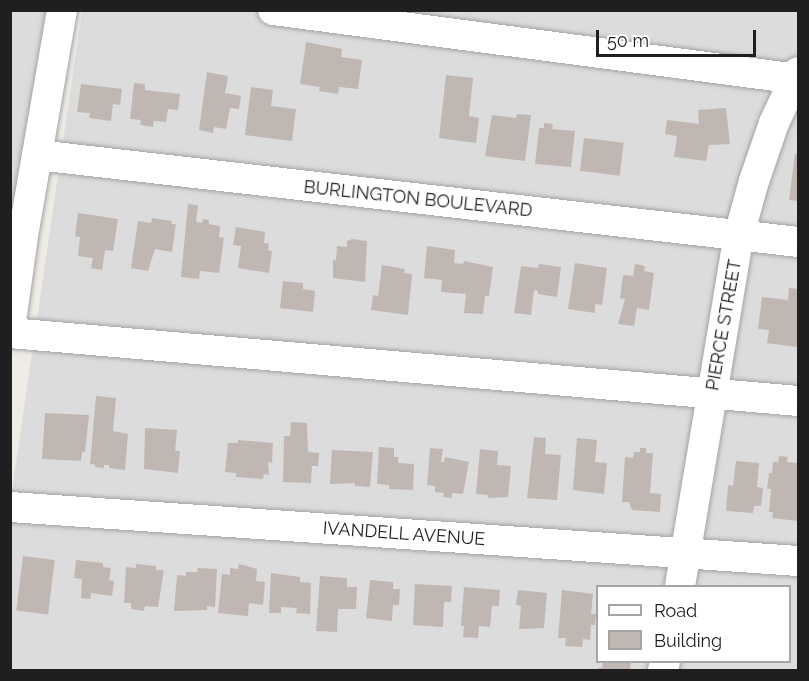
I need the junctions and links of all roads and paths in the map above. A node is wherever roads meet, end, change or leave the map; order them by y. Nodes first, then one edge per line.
1 (62, 10) edge
2 (273, 10) edge
3 (797, 77) edge
4 (37, 155) junction
5 (739, 235) junction
6 (798, 242) edge
7 (11, 327) edge
8 (712, 394) junction
9 (798, 401) edge
10 (10, 507) edge
11 (686, 553) junction
12 (798, 561) edge
13 (680, 585) edge

1 - 4 street
2 - 3 street
3 - 5 street, PIERCE STREET
4 - 5 street, BURLINGTON BOULEVARD
4 - 7 street
5 - 6 street, BURLINGTON BOULEVARD
5 - 8 street, PIERCE STREET
7 - 8 street
8 - 9 street
8 - 11 street, PIERCE STREET
10 - 11 street, IVANDELL AVENUE
11 - 12 street, IVANDELL AVENUE
11 - 13 street, PIERCE STREET

